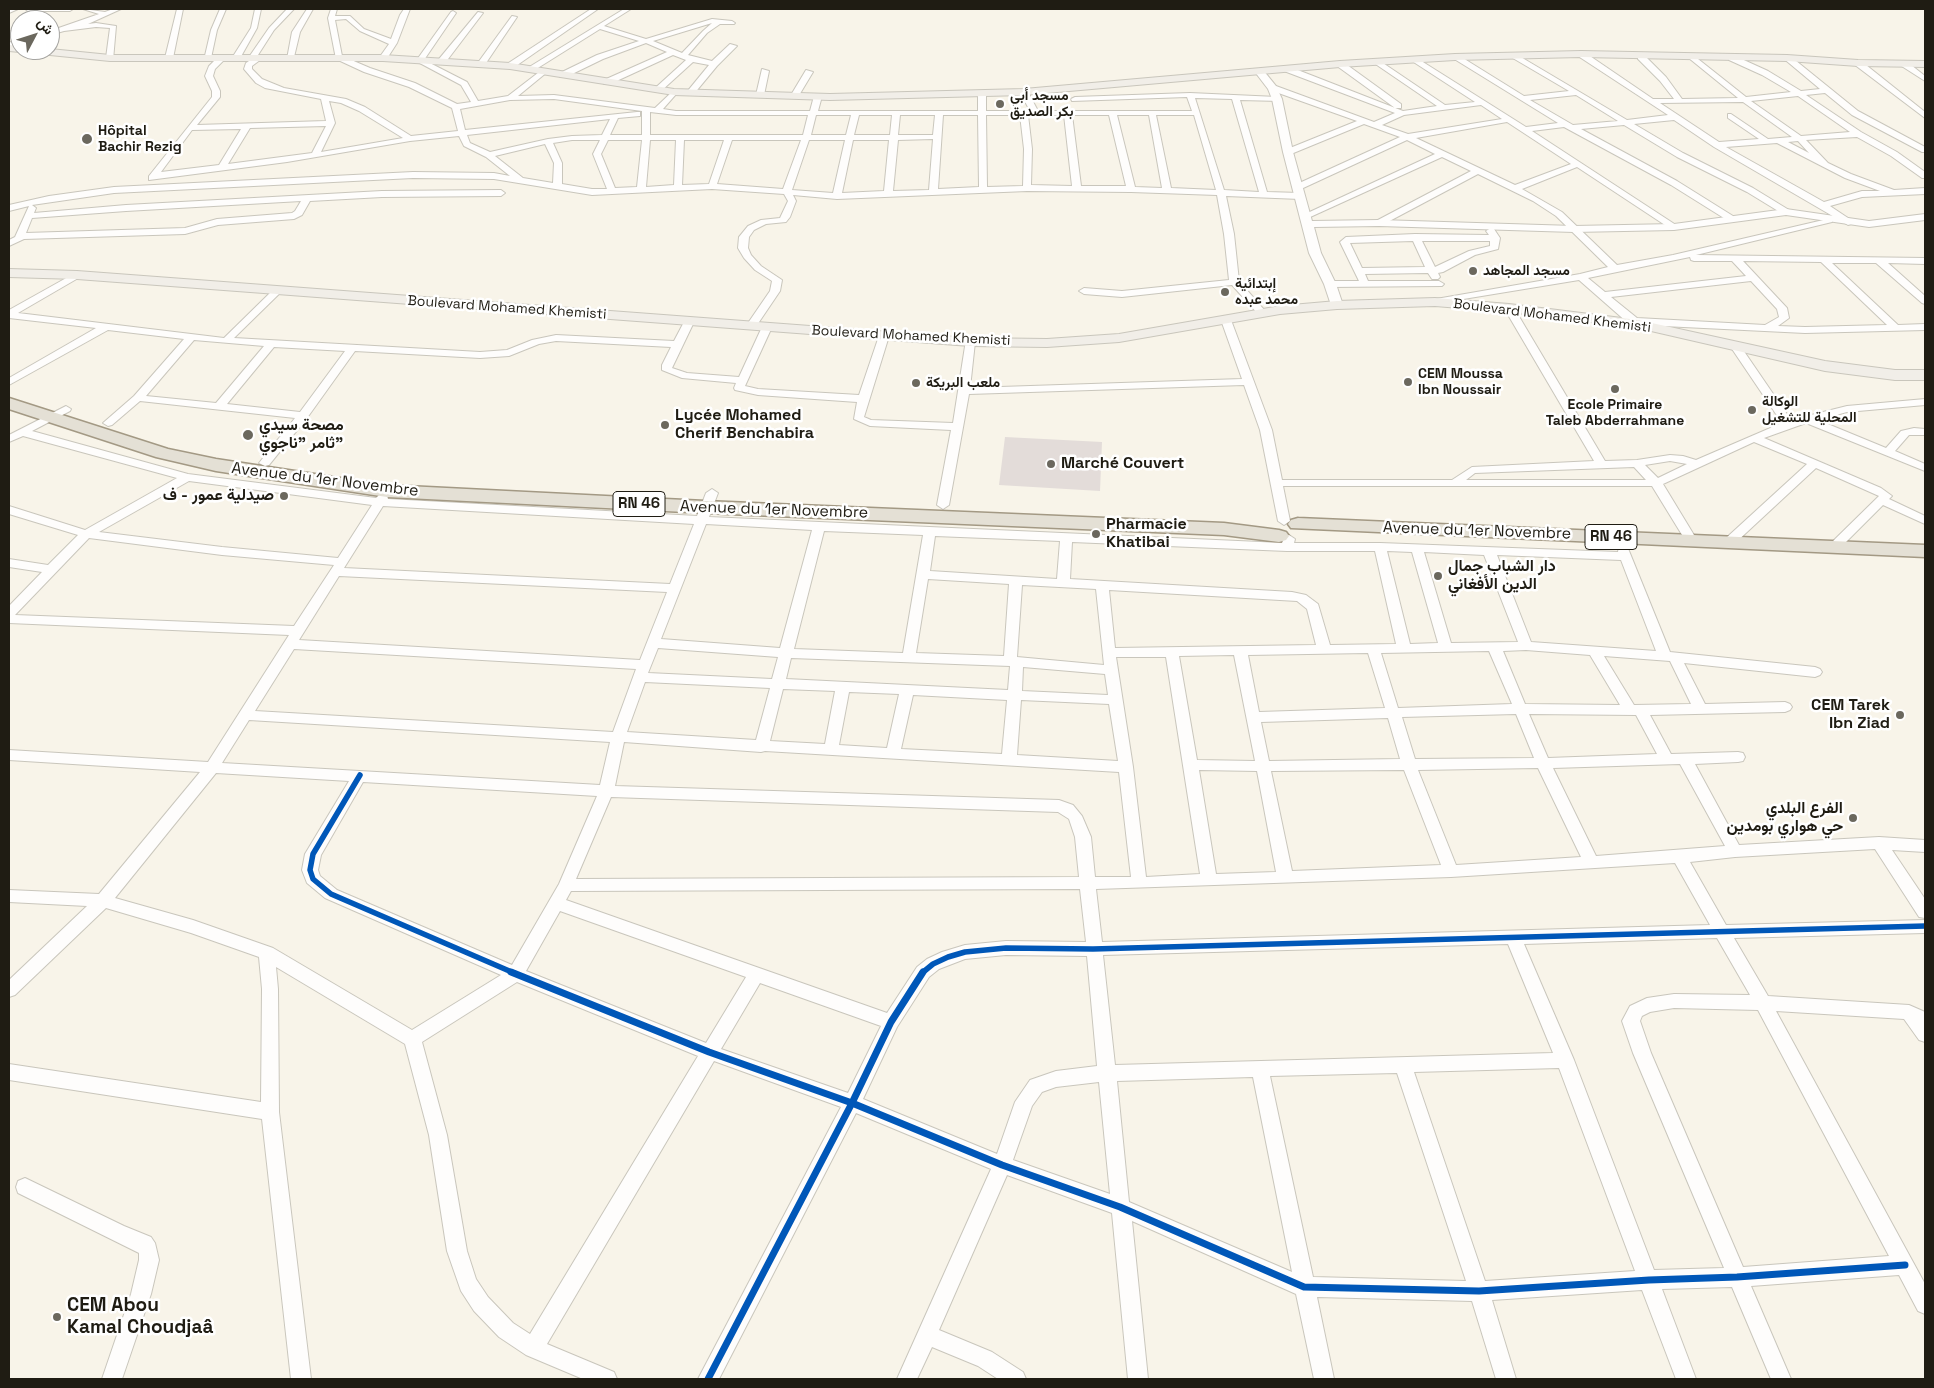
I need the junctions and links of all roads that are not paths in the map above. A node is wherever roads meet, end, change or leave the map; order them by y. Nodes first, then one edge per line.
1 (15, 9) edge
2 (28, 9) edge
3 (70, 9) edge
4 (86, 9) edge
5 (118, 9) edge
6 (180, 9) edge
7 (223, 9) edge
8 (258, 9) edge
9 (292, 9) edge
10 (310, 9) edge
11 (334, 9) edge
12 (408, 9) edge
13 (595, 9) edge
14 (628, 9) edge
15 (9, 11) edge
16 (453, 13) dead end
17 (480, 13) dead end
18 (106, 14) junction
19 (514, 17) dead end
20 (331, 18) junction
21 (722, 22) junction
22 (732, 23) dead end
23 (599, 27) junction
24 (65, 29) junction
25 (60, 30) edge
26 (646, 41) junction
27 (393, 43) junction
28 (733, 46) dead end
29 (673, 52) junction
30 (60, 53) edge
31 (1581, 54) junction
32 (1514, 55) junction
33 (1641, 56) junction
34 (257, 57) junction
35 (290, 57) junction
36 (339, 57) junction
37 (687, 57) junction
38 (1455, 57) junction
39 (1693, 57) junction
40 (110, 58) junction
41 (169, 58) junction
42 (207, 58) junction
43 (222, 58) junction
44 (236, 58) junction
45 (383, 58) junction
46 (1415, 58) junction
47 (1732, 58) junction
48 (1787, 58) junction
49 (420, 61) junction
50 (442, 61) junction
51 (1377, 61) junction
52 (1858, 63) junction
53 (481, 64) junction
54 (714, 64) junction
55 (1340, 64) junction
56 (1903, 64) junction
57 (1925, 64) edge
58 (510, 66) junction
59 (530, 69) junction
60 (1287, 69) junction
61 (543, 71) junction
62 (765, 71) dead end
63 (808, 72) dead end
64 (1260, 72) junction
65 (563, 75) junction
66 (1925, 79) edge
67 (607, 82) junction
68 (657, 90) junction
69 (1828, 90) junction
70 (674, 92) junction
71 (1024, 92) junction
72 (690, 93) junction
73 (1275, 93) junction
74 (1576, 93) junction
75 (1799, 93) junction
76 (982, 94) junction
77 (760, 95) junction
78 (795, 95) junction
79 (1190, 95) junction
80 (818, 96) junction
81 (1235, 96) junction
82 (324, 97) junction
83 (554, 97) junction
84 (510, 98) junction
85 (1522, 98) junction
86 (1075, 99) dead end
87 (1744, 99) junction
88 (1652, 101) junction
89 (1681, 102) junction
90 (475, 103) junction
91 (1482, 103) junction
92 (552, 106) dead end
93 (456, 107) junction
94 (1444, 108) junction
95 (657, 110) junction
96 (646, 111) junction
97 (1024, 112) junction
98 (1404, 112) junction
99 (812, 113) junction
100 (1035, 113) junction
101 (1152, 113) junction
102 (1197, 113) junction
103 (855, 114) junction
104 (896, 114) junction
105 (939, 114) junction
106 (984, 114) junction
107 (1068, 114) junction
108 (1113, 114) junction
109 (616, 115) junction
110 (1731, 116) dead end
111 (1925, 116) edge
112 (1675, 117) junction
113 (1508, 120) junction
114 (1365, 121) junction
115 (1625, 122) junction
116 (332, 123) junction
117 (1375, 124) junction
118 (751, 125) junction
119 (247, 126) junction
120 (1569, 126) junction
121 (190, 128) junction
122 (725, 128) junction
123 (1524, 130) junction
124 (462, 134) junction
125 (1858, 134) junction
126 (1406, 136) junction
127 (646, 137) junction
128 (680, 137) junction
129 (806, 137) junction
130 (851, 137) junction
131 (894, 137) junction
132 (937, 137) junction
133 (604, 138) junction
134 (410, 139) junction
135 (1800, 139) junction
136 (548, 141) junction
137 (1779, 141) junction
138 (1768, 142) junction
139 (1717, 145) junction
140 (1925, 150) edge
141 (1288, 152) junction
142 (1443, 152) junction
143 (315, 155) junction
144 (489, 155) junction
145 (1578, 164) junction
146 (1826, 166) junction
147 (221, 168) junction
148 (288, 171) junction
149 (1477, 171) junction
150 (154, 175) junction
151 (1925, 176) edge
152 (520, 179) junction
153 (712, 186) junction
154 (556, 187) junction
155 (678, 188) junction
156 (1026, 188) junction
157 (1077, 188) junction
158 (1516, 188) junction
159 (144, 189) junction
160 (983, 189) junction
161 (1131, 189) junction
162 (641, 190) junction
163 (1167, 190) junction
164 (612, 191) junction
165 (787, 191) junction
166 (1299, 191) junction
167 (1925, 191) edge
168 (934, 192) junction
169 (1892, 192) junction
170 (501, 193) dead end
171 (1221, 193) junction
172 (888, 195) junction
173 (1264, 195) junction
174 (837, 196) junction
175 (306, 199) junction
176 (281, 200) junction
177 (33, 202) junction
178 (1823, 206) junction
179 (9, 208) edge
180 (1786, 212) junction
181 (30, 216) junction
182 (1925, 217) edge
183 (1730, 218) junction
184 (1307, 220) junction
185 (1829, 220) junction
186 (1848, 222) junction
187 (1379, 223) junction
188 (1488, 226) junction
189 (1674, 227) junction
190 (1574, 229) junction
191 (20, 236) junction
192 (1415, 237) junction
193 (1495, 238) junction
194 (9, 243) edge
195 (1673, 258) junction
196 (1734, 258) junction
197 (1823, 259) junction
198 (1878, 259) junction
199 (1925, 261) edge
200 (1615, 268) junction
201 (1360, 271) junction
202 (1432, 271) junction
203 (9, 273) edge
204 (77, 275) junction
205 (1581, 277) junction
206 (1755, 278) junction
207 (1234, 282) junction
208 (1330, 284) junction
209 (1365, 284) junction
210 (1386, 284) junction
211 (1439, 284) junction
212 (277, 291) junction
213 (1084, 291) dead end
214 (1603, 295) junction
215 (1923, 297) edge
216 (1442, 301) junction
217 (1396, 303) junction
218 (1337, 305) junction
219 (1509, 308) junction
220 (1261, 312) junction
221 (9, 314) edge
222 (1226, 320) junction
223 (689, 322) junction
224 (1635, 323) junction
225 (108, 326) junction
226 (752, 326) junction
227 (1925, 326) edge
228 (1895, 327) junction
229 (767, 328) junction
230 (1767, 328) junction
231 (192, 336) junction
232 (884, 336) junction
233 (226, 341) junction
234 (970, 342) junction
235 (271, 344) junction
236 (679, 344) junction
237 (1735, 346) junction
238 (353, 347) junction
239 (1925, 375) edge
240 (741, 380) junction
241 (9, 382) edge
242 (1249, 382) junction
243 (964, 391) junction
244 (9, 392) edge
245 (138, 398) junction
246 (864, 399) junction
247 (1925, 402) edge
248 (9, 403) edge
249 (220, 406) junction
250 (59, 413) junction
251 (304, 416) junction
252 (1809, 420) junction
253 (108, 423) junction
254 (1788, 424) junction
255 (957, 427) junction
256 (22, 432) junction
257 (1925, 432) edge
258 (1754, 438) junction
259 (9, 439) edge
260 (1888, 452) junction
261 (265, 463) junction
262 (1637, 463) junction
263 (1815, 463) junction
264 (1696, 464) junction
265 (1602, 465) junction
266 (1925, 468) edge
267 (187, 477) junction
268 (1457, 481) junction
269 (1275, 483) junction
270 (1656, 483) junction
271 (383, 496) junction
272 (1883, 501) junction
273 (943, 505) junction
274 (706, 506) junction
275 (9, 510) edge
276 (1924, 517) edge
277 (819, 527) junction
278 (930, 531) junction
279 (1288, 532) junction
280 (86, 534) junction
281 (1066, 537) junction
282 (1690, 540) junction
283 (1729, 542) junction
284 (1834, 546) junction
285 (1380, 548) junction
286 (1417, 549) junction
287 (1489, 551) junction
288 (1925, 551) edge
289 (1624, 552) junction
290 (1925, 561) edge
291 (9, 563) edge
292 (339, 567) junction
293 (52, 570) junction
294 (923, 575) junction
295 (1016, 580) junction
296 (1063, 583) junction
297 (1102, 586) junction
298 (673, 588) junction
299 (9, 613) edge
300 (9, 619) edge
301 (299, 631) junction
302 (652, 643) junction
303 (290, 644) junction
304 (1494, 646) junction
305 (1526, 646) junction
306 (1446, 647) junction
307 (1373, 648) junction
308 (1404, 648) junction
309 (1324, 649) junction
310 (1594, 650) junction
311 (1240, 651) junction
312 (1172, 652) junction
313 (787, 653) junction
314 (1111, 653) junction
315 (909, 657) junction
316 (1670, 657) junction
317 (1013, 662) junction
318 (1111, 670) junction
319 (642, 671) junction
320 (1815, 672) dead end
321 (778, 684) junction
322 (843, 687) junction
323 (907, 690) junction
324 (1013, 694) junction
325 (1116, 700) junction
326 (1785, 707) dead end
327 (1700, 708) junction
328 (1521, 709) junction
329 (1635, 710) junction
330 (1394, 713) junction
331 (245, 715) junction
332 (1254, 717) junction
333 (618, 738) junction
334 (761, 747) junction
335 (831, 751) junction
336 (893, 754) junction
337 (9, 755) edge
338 (1738, 756) dead end
339 (1667, 759) junction
340 (1684, 759) junction
341 (1008, 760) junction
342 (1542, 763) junction
343 (1409, 764) junction
344 (1190, 765) junction
345 (1264, 766) junction
346 (212, 767) junction
347 (1126, 767) junction
348 (360, 775) junction
349 (606, 791) junction
350 (1879, 843) junction
351 (1925, 846) edge
352 (1735, 851) junction
353 (1679, 857) junction
354 (1591, 862) junction
355 (1451, 870) junction
356 (1285, 877) junction
357 (1209, 879) junction
358 (1087, 882) junction
359 (1139, 883) junction
360 (566, 885) junction
361 (9, 896) edge
362 (103, 901) junction
363 (556, 903) junction
364 (1925, 912) edge
365 (1925, 926) edge
366 (1722, 930) junction
367 (1513, 937) junction
368 (1093, 948) junction
369 (267, 953) junction
370 (516, 974) junction
371 (756, 975) junction
372 (9, 990) edge
373 (1763, 1003) junction
374 (1909, 1012) junction
375 (1925, 1020) edge
376 (891, 1022) junction
377 (1925, 1035) edge
378 (412, 1039) junction
379 (709, 1052) junction
380 (1565, 1060) junction
381 (1403, 1064) junction
382 (1260, 1069) junction
383 (9, 1072) edge
384 (1107, 1073) junction
385 (852, 1103) junction
386 (270, 1112) junction
387 (1002, 1165) junction
388 (25, 1188) dead end
389 (1120, 1207) junction
390 (1905, 1265) junction
391 (1737, 1277) junction
392 (1649, 1280) junction
393 (1304, 1287) junction
394 (1479, 1291) junction
395 (1923, 1297) edge
396 (927, 1335) junction
397 (533, 1348) junction
398 (112, 1379) edge
399 (301, 1379) edge
400 (607, 1379) edge
401 (708, 1379) edge
402 (907, 1379) edge
403 (1016, 1379) edge
404 (1138, 1379) edge
405 (1324, 1379) edge
406 (1506, 1379) edge
407 (1686, 1379) edge
408 (1781, 1379) edge

1 - 15 street
2 - 3 street
4 - 18 street
5 - 18 street
6 - 41 street
7 - 42 street
8 - 44 street
9 - 34 street
10 - 35 street
11 - 20 street
12 - 27 street
13 - 58 street
14 - 23 street
16 - 49 street
17 - 50 street
18 - 24 street
19 - 53 street
20 - 27 street
20 - 36 street
21 - 22 street
21 - 26 street
21 - 37 street
23 - 26 street
23 - 59 street
24 - 25 street
24 - 40 street
26 - 29 street
26 - 65 street
27 - 45 street
28 - 54 street
29 - 37 street
29 - 67 street
30 - 40 main road
31 - 32 main road
31 - 33 main road
31 - 88 street
32 - 38 main road
32 - 74 street
33 - 39 main road
33 - 89 street
34 - 35 main road
34 - 44 main road
34 - 82 street
35 - 36 main road
36 - 45 main road
36 - 93 street
37 - 54 street
37 - 68 street
38 - 46 main road
38 - 85 street
39 - 47 main road
39 - 87 street
40 - 41 main road
41 - 42 main road
42 - 43 main road
43 - 44 main road
43 - 121 street
45 - 49 main road
46 - 51 main road
46 - 91 street
47 - 48 main road
47 - 75 street
48 - 52 main road
48 - 69 street
49 - 50 main road
49 - 90 street
50 - 53 main road
51 - 55 main road
51 - 94 street
52 - 56 main road
52 - 111 street
53 - 58 main road
54 - 72 street
55 - 60 main road
55 - 98 street
56 - 57 main road
56 - 66 street
58 - 59 main road
59 - 61 main road
60 - 64 main road
60 - 98 street
61 - 65 main road
61 - 84 street
62 - 77 street
63 - 78 street
64 - 71 main road
64 - 73 street
65 - 67 main road
67 - 68 main road
68 - 70 main road
69 - 75 street
69 - 140 street
70 - 72 main road
70 - 95 street
71 - 76 main road
71 - 100 street
72 - 77 main road
73 - 81 street
73 - 114 street
73 - 141 street
74 - 85 street
74 - 115 street
75 - 87 street
75 - 125 street
76 - 80 main road
76 - 106 street
77 - 78 main road
78 - 80 main road
79 - 81 street
79 - 86 street
79 - 102 street
80 - 99 street
81 - 173 street
82 - 116 street
82 - 134 street
83 - 84 street
83 - 92 street
83 - 96 street
84 - 90 street
85 - 120 street
87 - 89 street
87 - 135 street
88 - 89 street
88 - 112 street
90 - 93 street
91 - 94 street
91 - 113 street
93 - 124 street
94 - 98 street
95 - 96 street
95 - 122 street
96 - 109 street
96 - 127 street
97 - 100 street
97 - 106 street
97 - 156 street
98 - 117 street
99 - 103 street
99 - 118 street
99 - 129 street
100 - 107 street
101 - 102 street
101 - 108 street
101 - 163 street
102 - 171 street
103 - 104 street
103 - 130 street
104 - 105 street
104 - 131 street
105 - 106 street
105 - 132 street
106 - 160 street
107 - 108 street
107 - 157 street
108 - 161 street
109 - 124 street
109 - 133 street
110 - 138 street
112 - 115 street
112 - 139 street
113 - 123 street
113 - 126 street
114 - 117 street
114 - 141 street
115 - 120 street
115 - 180 street
116 - 119 street
116 - 143 street
117 - 126 street
118 - 122 street
118 - 122 street
118 - 129 street
119 - 121 street
119 - 147 street
120 - 123 street
120 - 183 street
121 - 150 street
122 - 128 street
122 - 153 street
123 - 145 street
124 - 134 street
124 - 144 street
125 - 135 street
125 - 151 street
126 - 142 street
126 - 166 street
127 - 128 street
127 - 133 street
127 - 162 street
128 - 155 street
129 - 130 street
129 - 165 street
130 - 131 street
130 - 174 street
131 - 132 street
131 - 172 street
132 - 168 street
133 - 136 street
133 - 164 street
134 - 143 street
135 - 137 street
135 - 146 street
136 - 144 street
136 - 154 street
137 - 138 street
137 - 146 street
138 - 139 street
139 - 178 street
141 - 166 street
142 - 149 street
142 - 184 street
143 - 148 street
144 - 152 street
145 - 158 street
145 - 189 street
146 - 169 street
147 - 148 street
147 - 150 street
148 - 152 street
148 - 159 street
148 - 176 street
149 - 158 street
149 - 187 street
150 - 159 street
152 - 154 street
153 - 155 street
153 - 165 street
154 - 164 street
155 - 162 street
156 - 157 street
156 - 160 street
157 - 161 street
158 - 190 street
159 - 177 street
160 - 168 street
161 - 163 street
162 - 164 street
163 - 171 street
165 - 174 street
165 - 226 street
166 - 173 street
166 - 184 street
167 - 169 street
168 - 172 street
169 - 178 street
170 - 175 street
171 - 173 street
171 - 207 street
172 - 174 street
175 - 176 street
175 - 191 street
176 - 181 street
177 - 179 street
177 - 181 street
178 - 186 street
180 - 183 street
180 - 185 street
181 - 191 street
182 - 186 street
183 - 189 street
184 - 187 street
184 - 208 street
185 - 186 street
185 - 195 street
187 - 188 street
188 - 190 street
188 - 193 street
189 - 190 street
190 - 200 street
191 - 194 street
192 - 193 street
192 - 201 street
192 - 202 street
193 - 202 street
195 - 196 street
195 - 200 street
196 - 197 street
196 - 206 street
197 - 198 street
197 - 228 street
198 - 199 street
198 - 215 street
200 - 205 street
201 - 202 street
201 - 209 street
202 - 211 street
203 - 204 main road, Boulevard Mohamed Khemisti
204 - 212 main road, Boulevard Mohamed Khemisti
204 - 221 street
205 - 214 street
205 - 216 street
206 - 214 street
206 - 230 street
207 - 213 street
207 - 220 street
208 - 209 street
208 - 218 street
209 - 210 street
210 - 211 street
210 - 217 street
211 - 216 street
212 - 223 main road, Boulevard Mohamed Khemisti
212 - 233 street
214 - 224 street
216 - 217 main road, Boulevard Mohamed Khemisti
216 - 219 main road, Boulevard Mohamed Khemisti
217 - 218 main road, Boulevard Mohamed Khemisti
218 - 220 main road, Boulevard Mohamed Khemisti
219 - 224 main road, Boulevard Mohamed Khemisti
219 - 265 street
220 - 222 main road, Boulevard Mohamed Khemisti
221 - 225 street
222 - 234 main road, Boulevard Mohamed Khemisti
222 - 242 street
223 - 226 main road, Boulevard Mohamed Khemisti
223 - 236 street
224 - 230 street
224 - 237 main road, Boulevard Mohamed Khemisti
225 - 231 street
225 - 241 street
226 - 229 main road, Boulevard Mohamed Khemisti
227 - 228 street
228 - 230 street
229 - 232 main road, Boulevard Mohamed Khemisti
229 - 240 street
231 - 233 street
231 - 245 street
232 - 234 main road, Boulevard Mohamed Khemisti
232 - 246 street
233 - 235 street
234 - 243 street
235 - 238 street
235 - 249 street
236 - 238 street
236 - 240 street
237 - 239 main road, Boulevard Mohamed Khemisti
237 - 254 street
238 - 251 street
240 - 246 street
242 - 243 street
242 - 269 street
243 - 255 street
244 - 250 main road, Avenue du 1er Novembre / RN 46
245 - 249 street
245 - 253 street
246 - 255 street
247 - 252 street
248 - 250 main road, Avenue du 1er Novembre / RN 46
249 - 251 street
250 - 253 main road, Avenue du 1er Novembre / RN 46
250 - 256 street
250 - 271 main road, Avenue du 1er Novembre / RN 46
251 - 261 street
252 - 254 street
252 - 260 street
253 - 261 main road, Avenue du 1er Novembre / RN 46
254 - 258 street
255 - 273 street
256 - 259 street
256 - 267 street
257 - 260 street
258 - 263 street
258 - 264 street
260 - 266 street
261 - 274 main road, Avenue du 1er Novembre / RN 46
262 - 264 street
262 - 265 street
262 - 270 street
263 - 272 street
263 - 283 street
264 - 270 street
265 - 268 street
267 - 271 street
267 - 280 street
268 - 269 street
268 - 270 street
269 - 279 street
270 - 282 street
271 - 274 main road, Avenue du 1er Novembre / RN 46
271 - 292 street
272 - 276 street
272 - 284 street
273 - 274 main road, Avenue du 1er Novembre / RN 46
273 - 279 main road, Avenue du 1er Novembre / RN 46
274 - 277 street
274 - 279 main road, Avenue du 1er Novembre / RN 46
274 - 298 street
275 - 280 street
277 - 278 street
277 - 313 street
278 - 281 street
278 - 294 street
279 - 281 street
279 - 282 main road, Avenue du 1er Novembre / RN 46
279 - 285 street
279 - 289 main road, Avenue du 1er Novembre / RN 46
280 - 292 street
280 - 293 street
281 - 296 street
282 - 283 main road, Avenue du 1er Novembre / RN 46
283 - 284 main road, Avenue du 1er Novembre / RN 46
284 - 288 main road, Avenue du 1er Novembre / RN 46
285 - 286 street
285 - 308 street
286 - 287 street
286 - 306 street
287 - 289 street
287 - 305 street
289 - 290 main road, Avenue du 1er Novembre / RN 46
289 - 316 street
291 - 293 street
292 - 298 street
292 - 301 street
293 - 299 street
294 - 295 street
294 - 315 street
295 - 296 street
295 - 317 street
296 - 297 street
297 - 309 street
297 - 314 street
298 - 302 street
300 - 301 street
301 - 303 street
302 - 313 street
302 - 319 street
303 - 319 street
303 - 331 street
304 - 305 street
304 - 306 street
304 - 328 street
305 - 310 street
306 - 308 street
307 - 308 street
307 - 309 street
307 - 330 street
309 - 311 street
310 - 316 street
310 - 329 street
311 - 312 street
311 - 332 street
312 - 314 street
312 - 344 street
313 - 315 street
313 - 321 street
314 - 318 street
315 - 317 street
316 - 320 street
316 - 327 street
317 - 318 street
317 - 324 street
318 - 325 street
319 - 321 street
319 - 333 street
321 - 322 street
321 - 334 street
322 - 323 street
322 - 335 street
323 - 324 street
323 - 336 street
324 - 325 street
324 - 341 street
325 - 347 street
326 - 327 street
327 - 329 street
328 - 329 street
328 - 330 street
328 - 342 street
329 - 339 street
330 - 332 street
330 - 343 street
331 - 333 street
331 - 346 street
332 - 345 street
333 - 334 street
333 - 349 street
334 - 335 street
335 - 336 street
336 - 341 street
337 - 346 street
338 - 340 street
339 - 340 street
339 - 342 street
340 - 352 street
341 - 347 street
342 - 343 street
342 - 354 street
343 - 345 street
343 - 355 street
344 - 345 street
344 - 357 street
345 - 356 street
346 - 348 street
346 - 362 street
347 - 359 street
348 - 349 street
348 - 370 street
349 - 358 street
349 - 360 street
350 - 351 street
350 - 352 street
350 - 364 street
352 - 353 street
353 - 354 street
353 - 366 street
354 - 355 street
355 - 356 street
356 - 357 street
357 - 359 street
358 - 359 street
358 - 360 street
358 - 368 street
360 - 363 street
361 - 362 street
362 - 369 street
362 - 372 street
363 - 370 street
363 - 371 street
365 - 366 street
366 - 367 street
366 - 373 street
367 - 368 street
367 - 380 street
368 - 376 street
368 - 384 street
369 - 378 street
369 - 386 street
370 - 378 street
370 - 379 street
371 - 376 street
371 - 379 street
373 - 374 street
373 - 390 street
373 - 391 street
374 - 375 street
374 - 377 street
376 - 385 street
378 - 397 street
379 - 385 street
379 - 397 street
380 - 381 street
380 - 392 street
381 - 382 street
381 - 394 street
382 - 384 street
382 - 393 street
383 - 386 street
384 - 387 street
384 - 389 street
385 - 387 street
385 - 401 street
386 - 399 street
387 - 389 street
387 - 396 street
388 - 398 street
389 - 393 street
389 - 404 street
390 - 391 street
390 - 395 street
391 - 392 street
391 - 408 street
392 - 394 street
392 - 407 street
393 - 394 street
393 - 405 street
394 - 406 street
396 - 402 street
396 - 403 street
397 - 400 street

